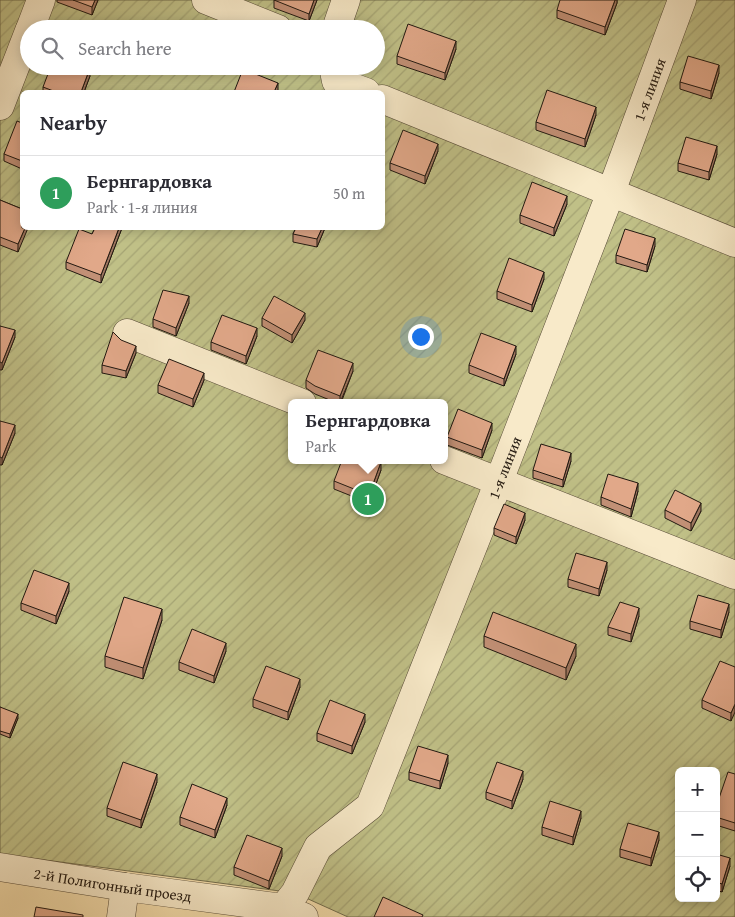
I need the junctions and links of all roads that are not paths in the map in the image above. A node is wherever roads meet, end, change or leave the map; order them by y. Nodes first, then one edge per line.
1 (41, 0) edge
2 (206, 0) edge
3 (346, 0) edge
4 (682, 0) edge
5 (33, 20) edge
6 (256, 20) edge
7 (339, 20) edge
8 (20, 54) edge
9 (335, 75) edge
10 (361, 90) edge
11 (385, 100) edge
12 (0, 106) edge
13 (611, 192) junction
14 (735, 243) edge
15 (127, 333) dead end
16 (292, 399) edge
17 (448, 462) edge
18 (499, 482) junction
19 (735, 575) edge
20 (0, 867) edge
21 (125, 887) junction
22 (294, 912) edge
23 (121, 917) edge

1 - 5 street
2 - 6 street
3 - 7 street
4 - 13 street, 1-я линия
8 - 12 street
9 - 10 street
11 - 13 street
13 - 14 street
13 - 18 street, 1-я линия
15 - 16 street
17 - 18 street
18 - 19 street
18 - 22 street, 1-я линия
20 - 21 street, 2-й Полигонный проезд
21 - 22 street, 2-й Полигонный проезд
21 - 23 street

